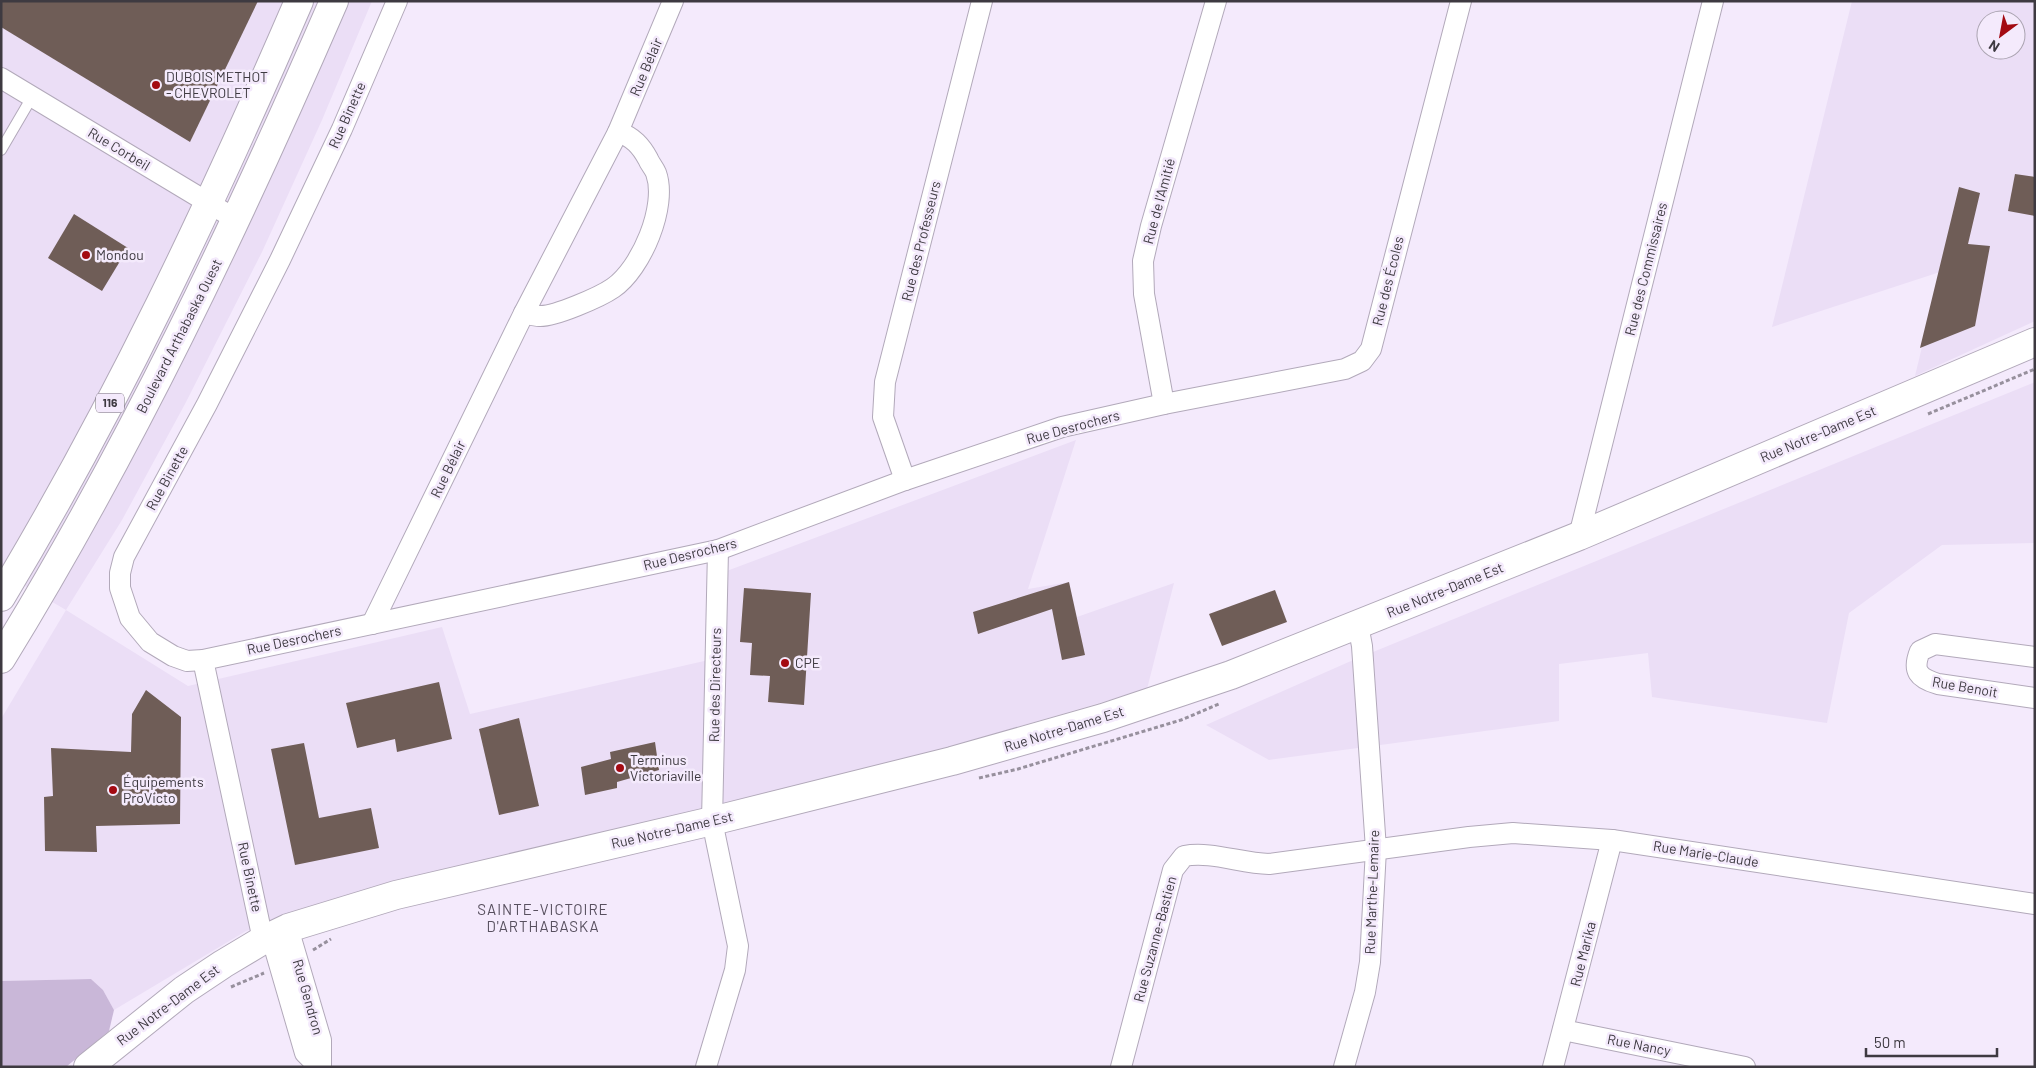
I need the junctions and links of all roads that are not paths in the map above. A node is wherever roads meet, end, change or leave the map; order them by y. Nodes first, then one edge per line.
1 (299, 1) edge
2 (334, 1) edge
3 (397, 1) edge
4 (674, 1) edge
5 (982, 1) edge
6 (1216, 1) edge
7 (1460, 1) edge
8 (1713, 1) edge
9 (1, 78) edge
10 (32, 97) junction
11 (618, 132) junction
12 (1, 150) edge
13 (210, 205) junction
14 (237, 220) junction
15 (524, 313) junction
16 (2035, 342) edge
17 (1164, 404) junction
18 (906, 480) junction
19 (1579, 536) junction
20 (718, 550) junction
21 (1, 597) edge
22 (372, 624) junction
23 (1358, 625) junction
24 (2035, 657) edge
25 (1, 659) edge
26 (203, 660) junction
27 (2035, 698) edge
28 (712, 821) junction
29 (1612, 840) junction
30 (1376, 848) junction
31 (2035, 904) edge
32 (274, 935) junction
33 (1563, 1030) junction
34 (88, 1067) edge
35 (320, 1067) edge
36 (706, 1067) edge
37 (1121, 1067) edge
38 (1344, 1067) edge
39 (1553, 1067) edge
40 (1745, 1067) edge

1 - 13 street, 116
2 - 14 street, Boulevard Arthabaska Ouest / 116
3 - 26 street, Rue Binette
4 - 11 street, Rue Bélair
5 - 18 street, Rue des Professeurs
6 - 17 street, Rue de l'Amitié
7 - 17 street, Rue des Écoles
8 - 19 street, Rue des Commissaires
9 - 10 street, Rue Corbeil
10 - 12 lane
10 - 13 street, Rue Corbeil
11 - 15 street, Rue Bélair
11 - 15 street
13 - 14 street, Rue Corbeil
13 - 21 street, 116
14 - 25 street, Boulevard Arthabaska Ouest / 116
15 - 22 street, Rue Bélair
16 - 19 street, Rue Notre-Dame Est
17 - 18 street, Rue Desrochers
18 - 20 street, Rue Desrochers
19 - 23 street, Rue Notre-Dame Est
20 - 22 street, Rue Desrochers
20 - 28 street, Rue des Directeurs
22 - 26 street, Rue Desrochers
23 - 28 street, Rue Notre-Dame Est
23 - 30 street, Rue Marthe-Lemaire
24 - 27 street, Rue Benoit
26 - 32 street, Rue Binette
28 - 32 street, Rue Notre-Dame Est
28 - 36 street, Rue des Directeurs
29 - 30 street, Rue Marie-Claude
29 - 31 street, Rue Marie-Claude
29 - 33 street, Rue Marika
30 - 37 street, Rue Suzanne-Bastien
30 - 38 street, Rue Marthe-Lemaire
32 - 34 street, Rue Notre-Dame Est
32 - 35 street, Rue Gendron
33 - 39 street, Rue Marika
33 - 40 street, Rue Nancy

